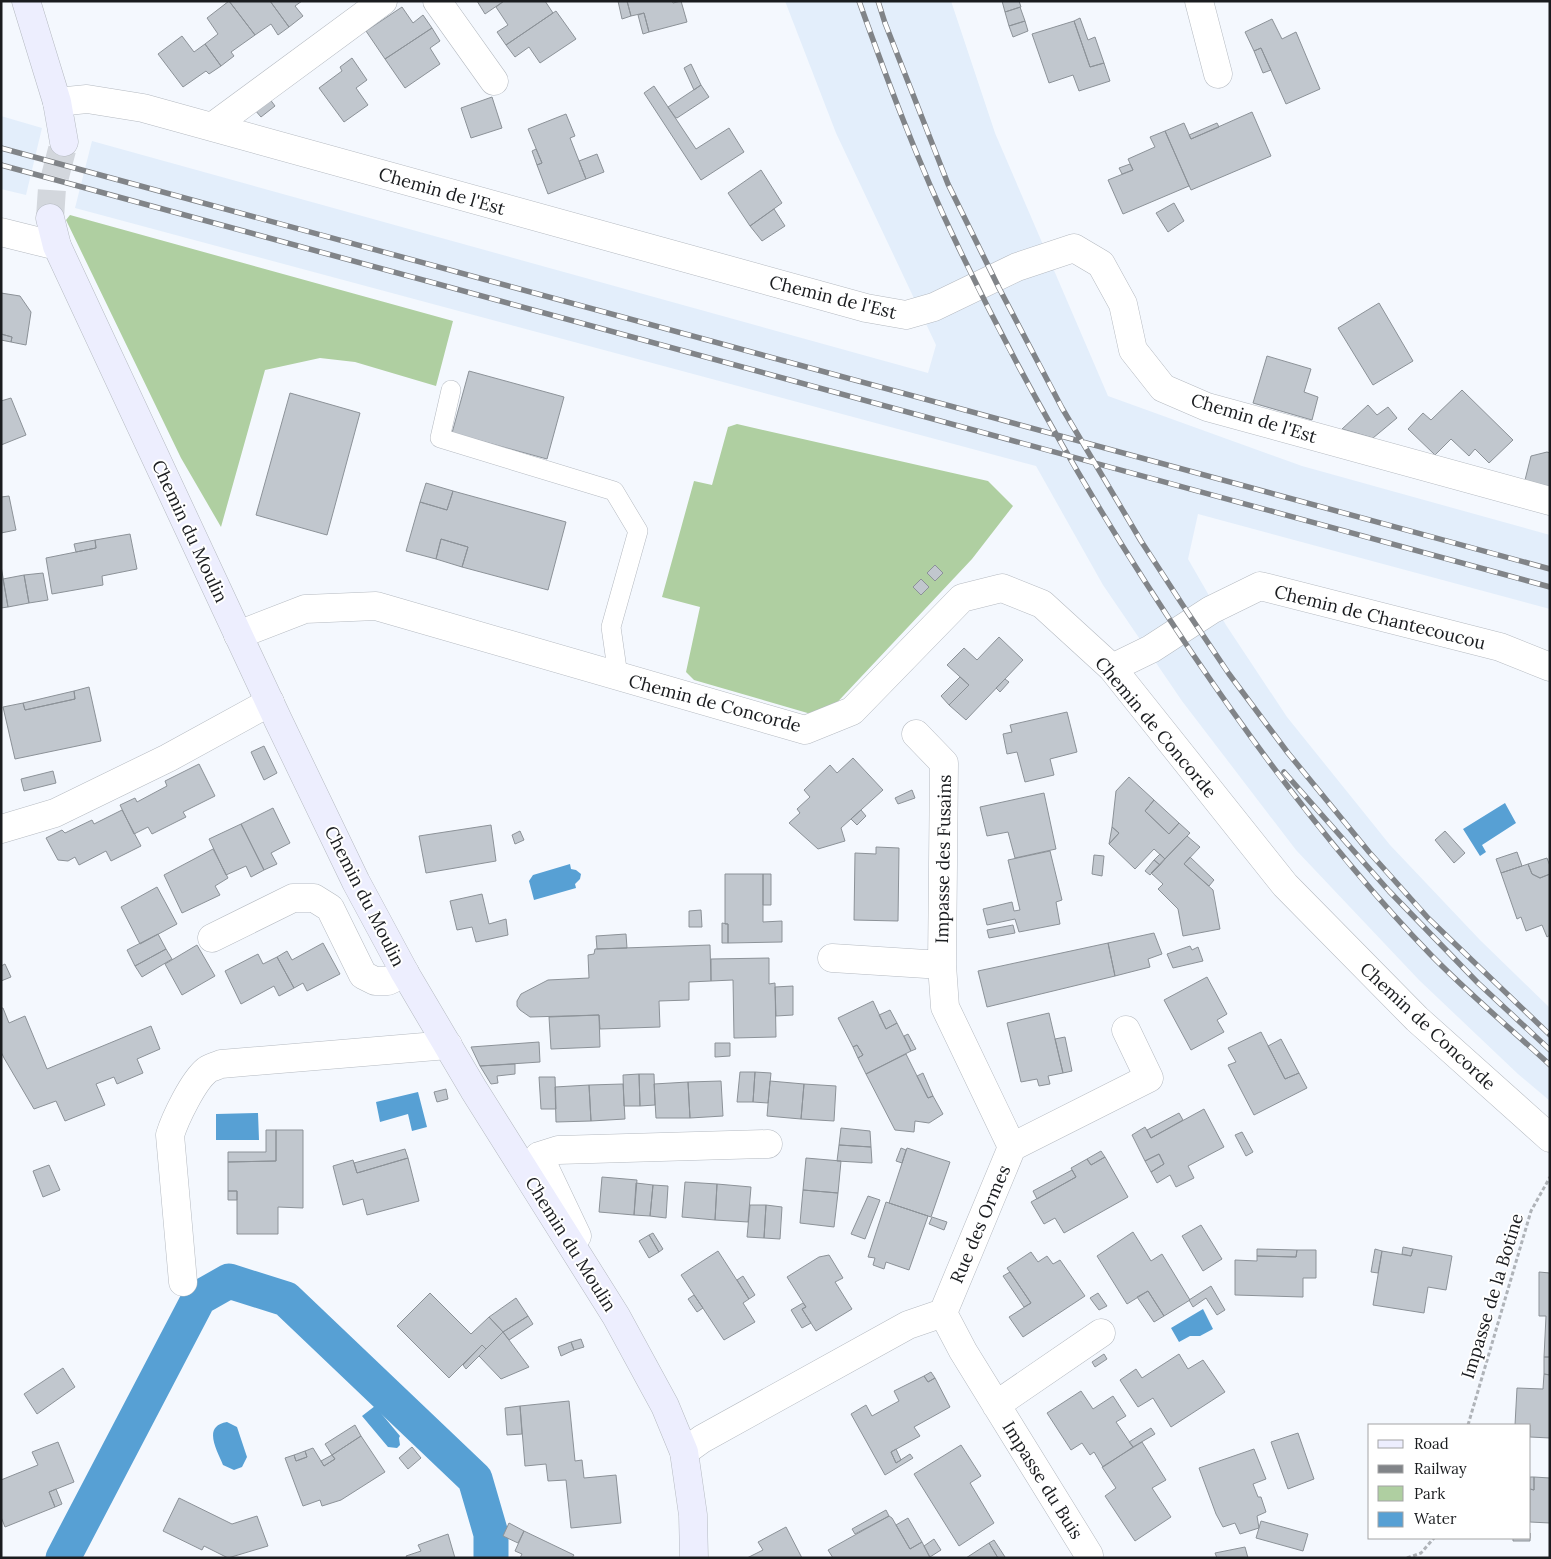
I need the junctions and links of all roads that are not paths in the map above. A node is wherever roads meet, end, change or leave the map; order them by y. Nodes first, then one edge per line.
1 (26, 1) edge
2 (383, 1) edge
3 (437, 1) edge
4 (1200, 1) edge
5 (1218, 74) dead end
6 (494, 81) dead end
7 (57, 102) junction
8 (212, 127) junction
9 (64, 142) tunnel mouth
10 (50, 218) tunnel mouth
11 (1, 232) edge
12 (57, 246) junction
13 (452, 390) dead end
14 (1550, 501) edge
15 (238, 635) junction
16 (1550, 667) edge
17 (1112, 668) junction
18 (618, 676) junction
19 (270, 702) junction
20 (916, 734) dead end
21 (1, 829) edge
22 (212, 938) dead end
23 (832, 958) dead end
24 (942, 965) junction
25 (405, 973) junction
26 (1126, 1030) dead end
27 (448, 1045) junction
28 (1550, 1138) edge
29 (768, 1144) dead end
30 (1012, 1147) junction
31 (183, 1282) dead end
32 (943, 1313) junction
33 (616, 1316) junction
34 (1101, 1333) dead end
35 (996, 1405) junction
36 (684, 1452) junction
37 (1090, 1554) dead end
38 (694, 1558) edge

1 - 7 street
2 - 8 street
3 - 6 street
4 - 5 street
7 - 8 street, Chemin de l'Est
7 - 9 street
8 - 14 street, Chemin de l'Est
10 - 12 street, Chemin du Moulin
11 - 12 street
12 - 15 street, Chemin du Moulin
13 - 18 lane
15 - 18 street, Chemin de Concorde
15 - 19 street, Chemin du Moulin
16 - 17 street, Chemin de Chantecoucou
17 - 18 street, Chemin de Concorde
17 - 28 street, Chemin de Concorde
19 - 21 street
19 - 25 street, Chemin du Moulin
20 - 24 street, Impasse des Fusains
22 - 25 street
23 - 24 street
24 - 30 street, Rue des Ormes
25 - 27 street, Chemin du Moulin
26 - 30 street
27 - 31 street
27 - 33 street, Chemin du Moulin
29 - 33 street
30 - 32 street, Rue des Ormes
32 - 35 street, Impasse du Buis
32 - 36 street
33 - 36 street, Chemin du Moulin
34 - 35 street, Impasse du Buis
35 - 37 street, Impasse du Buis
36 - 38 street, Chemin du Moulin

